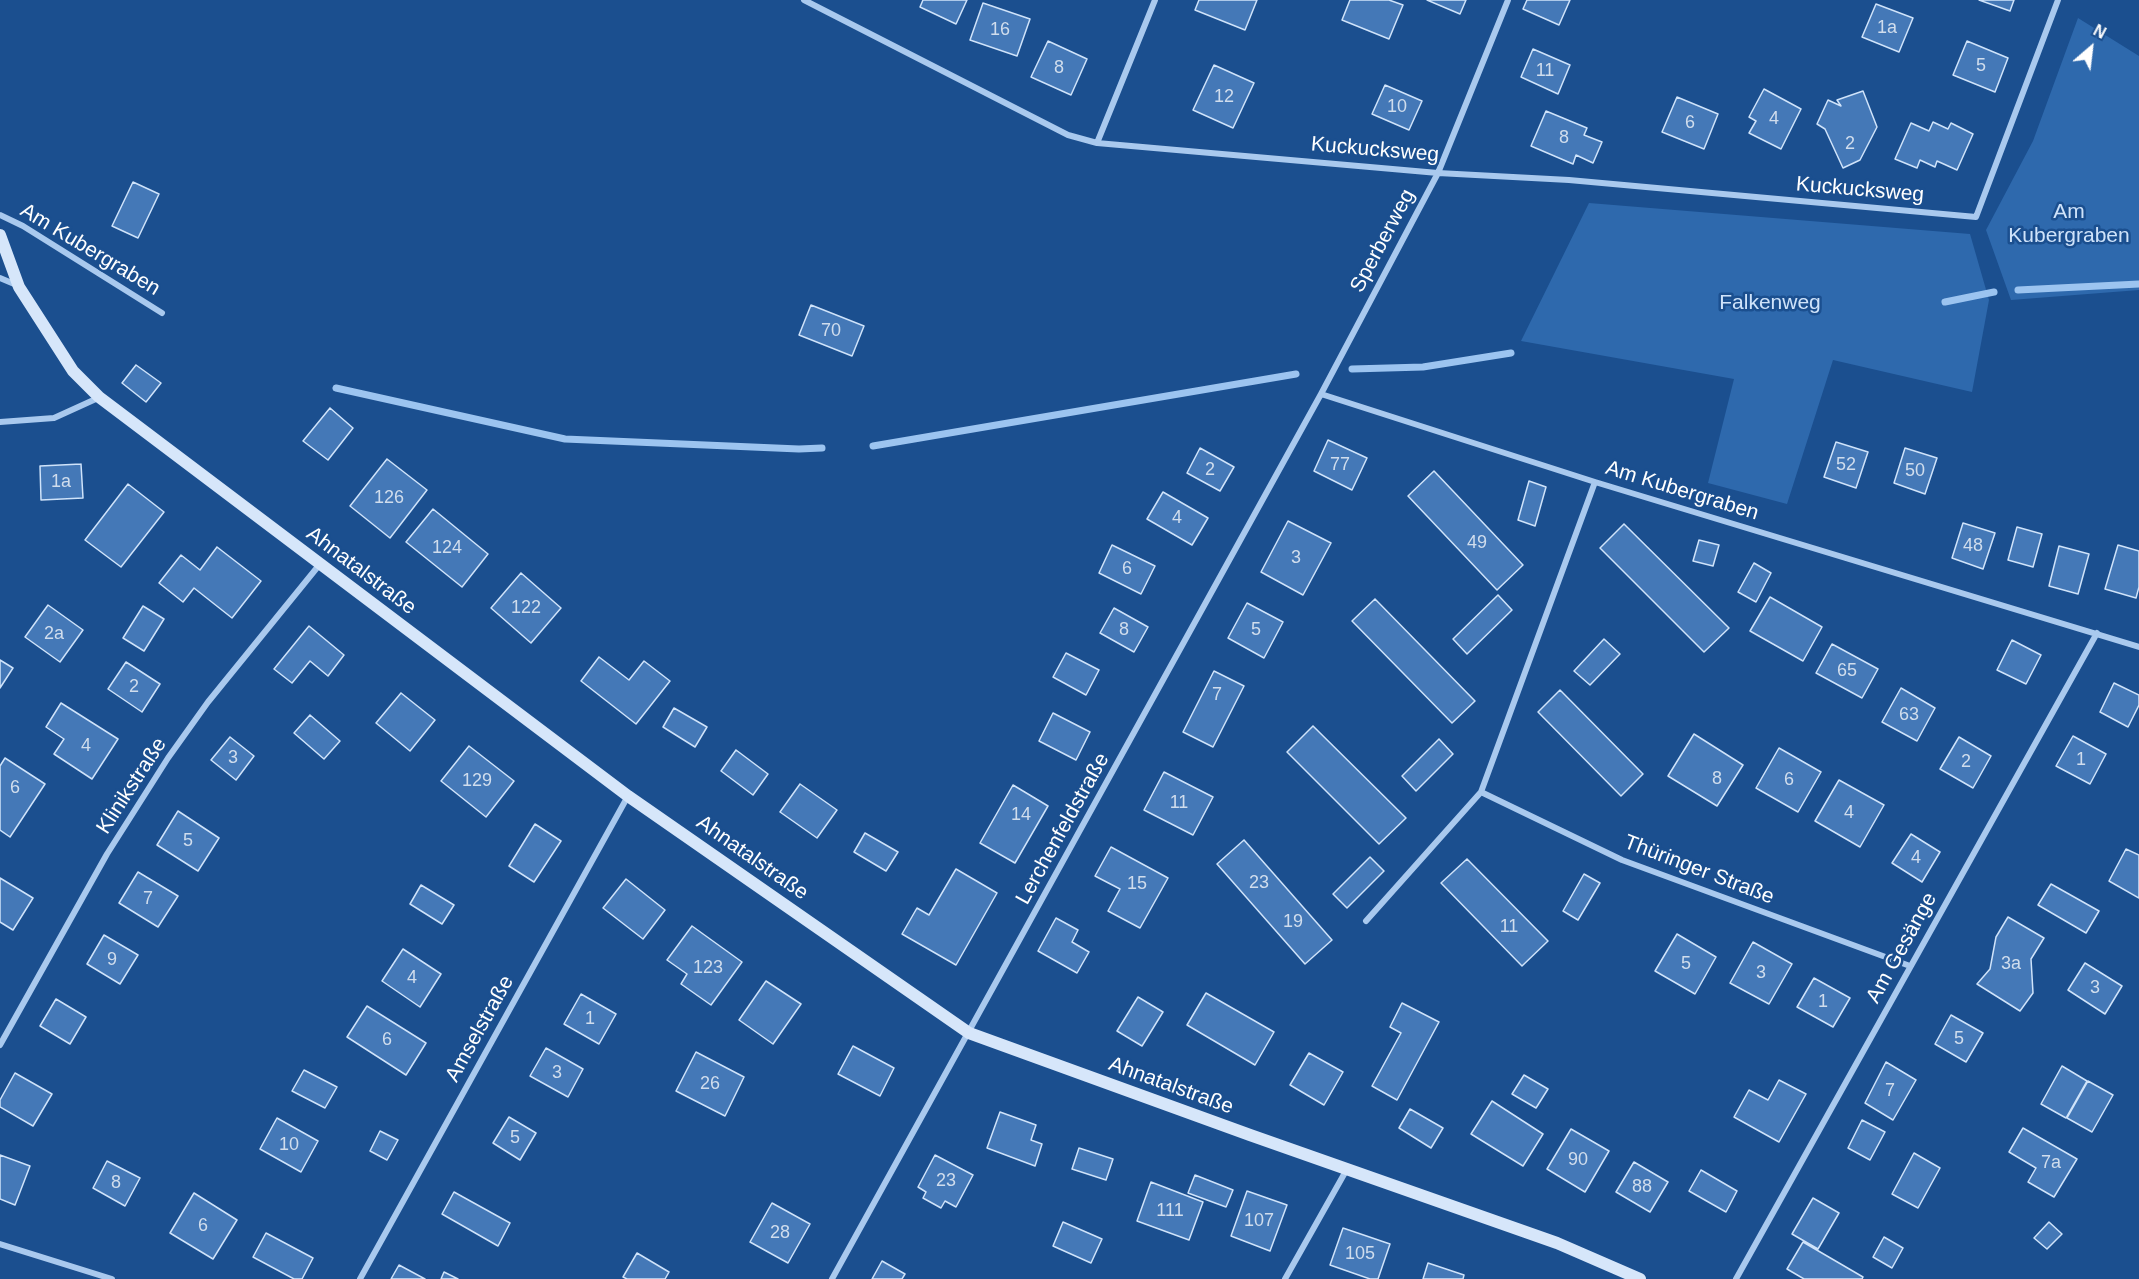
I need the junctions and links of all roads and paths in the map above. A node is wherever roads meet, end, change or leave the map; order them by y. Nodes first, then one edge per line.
1 (1155, 0) edge
2 (1508, 0) edge
3 (2058, 0) edge
4 (808, 1) edge
5 (1097, 143) junction
6 (1438, 172) junction
7 (0, 215) edge
8 (0, 235) edge
9 (0, 278) edge
10 (19, 286) junction
11 (162, 313) dead end
12 (1321, 394) junction
13 (99, 397) junction
14 (0, 422) edge
15 (1595, 482) junction
16 (320, 564) junction
17 (2097, 633) junction
18 (2139, 647) edge
19 (1481, 792) junction
20 (628, 796) junction
21 (1366, 921) dead end
22 (1910, 966) junction
23 (969, 1033) junction
24 (0, 1045) edge
25 (1347, 1168) junction
26 (0, 1244) edge
27 (112, 1279) edge
28 (360, 1279) edge
29 (832, 1279) edge
30 (1285, 1279) edge
31 (1640, 1279) edge
32 (1736, 1279) edge

1 - 5 street
2 - 6 street, Sperberweg
3 - 6 street, Kuckucksweg
4 - 5 street, Kuckucksweg
5 - 6 street, Kuckucksweg
6 - 12 street, Sperberweg
7 - 11 street, Am Kubergraben
8 - 10 street, Ahnatalstraße
9 - 10 street
10 - 13 street, Ahnatalstraße
12 - 15 street, Am Kubergraben
12 - 23 street, Lerchenfeldstraße
13 - 14 street
13 - 16 street, Ahnatalstraße
15 - 17 street, Am Kubergraben
15 - 19 street
16 - 20 street, Ahnatalstraße
16 - 24 street, Klinikstraße
17 - 18 street, Am Kubergraben
17 - 22 street, Am Gesänge
19 - 21 street
19 - 22 street, Thüringer Straße
20 - 23 street, Ahnatalstraße
20 - 28 street, Amselstraße
22 - 32 street, Am Gesänge
23 - 25 street, Ahnatalstraße
23 - 29 street, Lerchenfeldstraße
25 - 30 street
25 - 31 street, Ahnatalstraße
26 - 27 street

